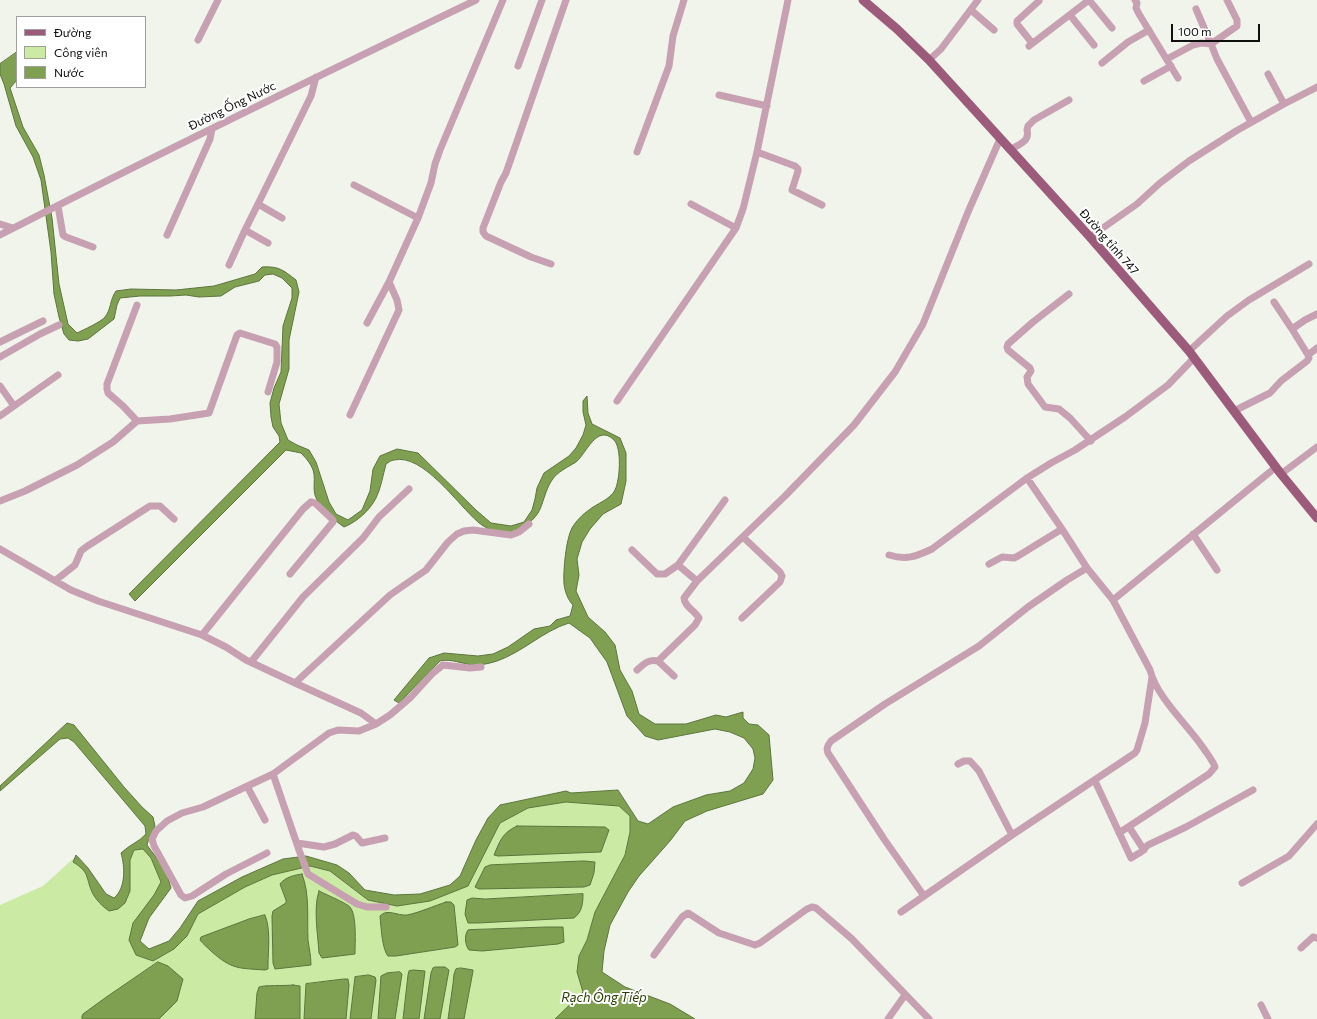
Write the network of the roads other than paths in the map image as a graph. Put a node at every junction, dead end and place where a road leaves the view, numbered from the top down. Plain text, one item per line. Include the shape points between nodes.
1 (218, 0) edge
2 (476, 0) edge
3 (503, 0) edge
4 (542, 0) edge
5 (566, 0) edge
6 (684, 0) edge
7 (788, 0) edge
8 (978, 0) edge
9 (1089, 0) edge
10 (1135, 0) edge
11 (1227, 0) edge
12 (866, 1) edge
13 (1039, 1) edge
14 (1196, 9) dead end
15 (971, 10) junction
16 (1070, 15) junction
17 (1112, 28) dead end
18 (994, 30) dead end
19 (1149, 30) junction
20 (198, 40) dead end
21 (1211, 44) junction
22 (1094, 45) dead end
23 (1167, 59) junction
24 (929, 60) junction
25 (1102, 63) dead end
26 (518, 66) dead end
27 (1171, 66) junction
28 (1268, 74) dead end
29 (316, 77) junction
30 (1178, 78) dead end
31 (1144, 81) dead end
32 (1317, 87) edge
33 (720, 95) dead end
34 (1069, 100) dead end
35 (1284, 104) junction
36 (767, 106) junction
37 (1251, 122) junction
38 (212, 129) junction
39 (1000, 139) junction
40 (1010, 150) junction
41 (637, 152) dead end
42 (757, 152) junction
43 (354, 185) dead end
44 (258, 204) junction
45 (691, 204) dead end
46 (822, 204) dead end
47 (54, 208) junction
48 (282, 218) dead end
49 (418, 218) junction
50 (0, 224) edge
51 (13, 228) junction
52 (736, 228) junction
53 (245, 230) junction
54 (0, 235) edge
55 (167, 235) dead end
56 (1090, 237) junction
57 (268, 243) dead end
58 (93, 247) dead end
59 (551, 264) dead end
60 (1309, 264) dead end
61 (229, 265) dead end
62 (389, 282) junction
63 (1069, 294) dead end
64 (1274, 302) dead end
65 (137, 305) dead end
66 (1317, 314) edge
67 (43, 321) dead end
68 (367, 323) dead end
69 (59, 325) dead end
70 (1292, 329) junction
71 (0, 342) edge
72 (1317, 348) edge
73 (1191, 355) junction
74 (1308, 355) junction
75 (0, 357) edge
76 (58, 375) dead end
77 (0, 386) edge
78 (268, 392) dead end
79 (617, 401) dead end
80 (14, 406) junction
81 (1234, 411) junction
82 (350, 415) dead end
83 (0, 416) edge
84 (137, 421) junction
85 (1091, 441) junction
86 (1317, 447) edge
87 (1278, 470) junction
88 (1027, 478) junction
89 (409, 489) dead end
90 (725, 500) dead end
91 (0, 501) edge
92 (1317, 518) edge
93 (174, 519) dead end
94 (529, 524) dead end
95 (1062, 529) junction
96 (1193, 534) junction
97 (743, 537) junction
98 (0, 549) edge
99 (632, 550) dead end
100 (889, 555) dead end
101 (989, 564) dead end
102 (678, 565) junction
103 (1087, 568) junction
104 (1217, 570) dead end
105 (290, 574) dead end
106 (56, 580) junction
107 (697, 581) junction
108 (1113, 600) junction
109 (742, 618) dead end
110 (202, 635) junction
111 (658, 661) junction
112 (251, 662) junction
113 (481, 667) dead end
114 (637, 670) dead end
115 (674, 676) dead end
116 (1152, 678) junction
117 (295, 683) junction
118 (376, 724) junction
119 (958, 764) dead end
120 (273, 774) junction
121 (1095, 781) junction
122 (248, 786) junction
123 (1253, 790) dead end
124 (265, 820) dead end
125 (1317, 824) edge
126 (1129, 827) junction
127 (1012, 834) junction
128 (1119, 834) junction
129 (386, 838) dead end
130 (298, 846) junction
131 (1142, 851) junction
132 (267, 853) dead end
133 (1242, 883) dead end
134 (924, 896) junction
135 (386, 907) dead end
136 (901, 912) dead end
137 (1317, 938) edge
138 (1301, 948) dead end
139 (654, 955) dead end
140 (905, 995) junction
141 (1261, 1005) dead end
142 (888, 1019) edge
143 (930, 1019) edge
144 (1268, 1019) edge

1 - 20 street
2 - 29 street, Đường Ống Nước
3 - 49 street via 440,150
4 - 26 street
5 - 59 street via 483,232 486,236
6 - 41 street via 673,36 669,66
7 - 36 street
8 - 15 street
9 - 16 street
9 - 17 street
10 - 19 street via 1136,8
11 - 21 street via 1237,20 1237,26
12 - 24 main road, Đường tỉnh 747
13 - 16 street via 1017,21 1030,45
14 - 21 street
15 - 18 street
15 - 24 street via 941,49
16 - 22 street
19 - 23 street
19 - 25 street via 1128,42
21 - 23 street via 1194,45
21 - 37 street
23 - 27 street
24 - 39 main road, Đường tỉnh 747
27 - 30 street
27 - 31 street
28 - 35 street
29 - 38 street, Đường Ống Nước
29 - 44 street via 311,96
32 - 35 street
33 - 36 street
34 - 40 street via 1030,123 1026,130 1026,140
35 - 37 street
36 - 42 street
37 - 56 street via 1189,161 1137,204
38 - 47 street, Đường Ống Nước
38 - 55 street via 210,139
39 - 40 main road, Đường tỉnh 747
39 - 97 street via 923,324 895,372 854,425
40 - 56 main road, Đường tỉnh 747
42 - 46 street via 798,168 792,190
42 - 52 street
43 - 49 street
44 - 48 street
44 - 53 street
45 - 52 street
47 - 51 street, Đường Ống Nước
47 - 58 street via 63,235
49 - 62 street
50 - 51 street
51 - 54 street, Đường Ống Nước
52 - 79 street
53 - 57 street
53 - 61 street
56 - 73 main road, Đường tỉnh 747
60 - 73 street via 1227,316
62 - 68 street
62 - 82 street via 399,310
63 - 85 street via 1033,322 1007,347 1030,368 1028,384 1045,407 1059,409
64 - 70 street
65 - 84 street via 107,389 108,393
66 - 70 street
67 - 71 street
69 - 75 street
70 - 74 street
72 - 74 street
73 - 81 main road, Đường tỉnh 747
73 - 85 street via 1168,385
74 - 81 street via 1307,361 1270,393
76 - 80 street
77 - 80 street
78 - 84 street via 277,362 277,347 275,344 240,333 237,335 209,413
80 - 83 street
81 - 87 main road, Đường tỉnh 747
84 - 91 street via 114,442 77,465
85 - 88 street
86 - 87 street
87 - 92 main road, Đường tỉnh 747
87 - 96 street
88 - 95 street
88 - 100 street via 932,550 907,558
89 - 112 street via 303,597
90 - 102 street
93 - 106 street via 160,506 150,506 86,547 81,551 75,565
94 - 117 street via 511,535 473,530 457,534 426,570 390,595
95 - 101 street via 1014,558 1002,557
95 - 103 street
96 - 104 street
96 - 108 street
97 - 107 street
97 - 109 street via 782,576 780,582
98 - 106 street
99 - 102 street via 657,574 665,574
102 - 107 street
103 - 108 street
103 - 134 street via 1028,607 979,646 841,733 828,746 828,753
105 - 110 street via 333,522 315,503 311,502 303,509
106 - 110 street via 71,590 98,601
107 - 111 street via 684,601 698,615 698,621
108 - 116 street
110 - 112 street
111 - 114 street via 646,662
111 - 115 street
112 - 117 street
113 - 118 street via 444,665 411,697
116 - 121 street via 1145,723 1137,750
116 - 126 street via 1167,702 1193,733 1215,768
117 - 118 street via 361,712
118 - 120 street via 359,731 338,730 329,733
119 - 127 street via 970,761 979,771
120 - 122 street
120 - 130 street
121 - 127 street
121 - 128 street
122 - 124 street
122 - 132 street via 172,818 156,831 152,839 181,895 186,898
123 - 131 street via 1148,845
125 - 133 street via 1289,856
126 - 128 street
126 - 131 street
127 - 134 street
128 - 131 street via 1130,858
129 - 130 street via 362,843 353,835 324,847
130 - 135 street via 308,874 315,879 357,904
134 - 136 street
137 - 138 street via 1313,937
139 - 140 street via 682,917 688,913 719,933 755,945 812,907 852,939
140 - 142 street
140 - 143 street
141 - 144 street

